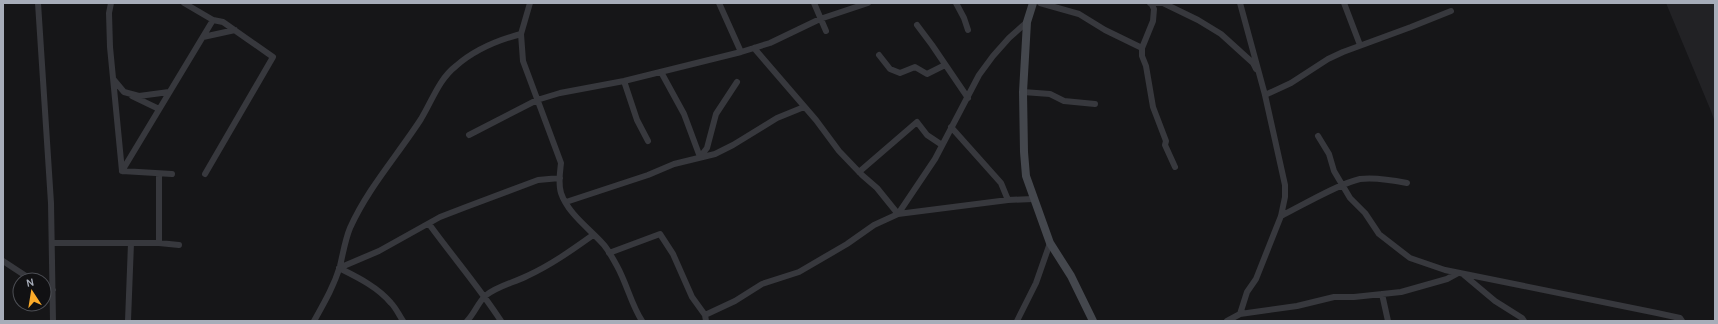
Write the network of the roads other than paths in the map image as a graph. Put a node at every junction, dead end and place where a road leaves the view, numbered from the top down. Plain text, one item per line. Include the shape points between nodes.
1 (38, 3) edge
2 (111, 3) edge
3 (184, 3) edge
4 (530, 3) edge
5 (719, 3) edge
6 (814, 3) edge
7 (868, 3) edge
8 (956, 3) edge
9 (1033, 3) edge
10 (1040, 3) edge
11 (1150, 3) edge
12 (1240, 3) edge
13 (1344, 3) edge
14 (1450, 11) dead end
15 (820, 19) junction
16 (213, 20) junction
17 (1027, 22) junction
18 (917, 25) dead end
19 (235, 30) junction
20 (968, 30) dead end
21 (826, 31) dead end
22 (521, 34) junction
23 (203, 37) junction
24 (1360, 45) junction
25 (754, 48) junction
26 (1142, 48) junction
27 (742, 52) junction
28 (879, 55) dead end
29 (944, 64) junction
30 (660, 72) junction
31 (1260, 78) junction
32 (114, 80) junction
33 (624, 81) junction
34 (737, 82) dead end
35 (124, 92) junction
36 (169, 92) junction
37 (1023, 92) junction
38 (1265, 95) junction
39 (968, 98) junction
40 (537, 100) junction
41 (1096, 104) dead end
42 (804, 107) junction
43 (158, 109) junction
44 (952, 127) junction
45 (469, 135) dead end
46 (1318, 136) dead end
47 (648, 141) dead end
48 (942, 145) junction
49 (700, 157) junction
50 (1175, 167) dead end
51 (122, 171) junction
52 (859, 172) junction
53 (159, 174) junction
54 (172, 174) dead end
55 (205, 174) dead end
56 (560, 178) junction
57 (1407, 183) dead end
58 (1342, 186) junction
59 (1008, 200) junction
60 (1033, 200) junction
61 (566, 202) junction
62 (898, 214) junction
63 (1281, 216) junction
64 (429, 224) junction
65 (593, 235) junction
66 (52, 243) junction
67 (131, 243) junction
68 (159, 243) junction
69 (1050, 243) junction
70 (179, 245) dead end
71 (609, 253) junction
72 (3, 261) edge
73 (339, 268) junction
74 (20, 272) edge
75 (1460, 273) junction
76 (53, 290) joint
77 (1382, 294) junction
78 (485, 297) junction
79 (1240, 314) junction
80 (705, 318) edge
81 (53, 321) edge
82 (128, 321) edge
83 (314, 321) edge
84 (403, 321) edge
85 (467, 321) edge
86 (501, 321) edge
87 (642, 321) edge
88 (1017, 321) edge
89 (1093, 321) edge
90 (1227, 321) edge
91 (1388, 321) edge
92 (1524, 321) edge
93 (1682, 321) edge

1 - 66 street
2 - 32 street via 110,40
3 - 16 street
4 - 22 street
5 - 27 street
6 - 15 street
7 - 15 street
8 - 20 street
9 - 17 main road
10 - 26 street via 1079,14
11 - 26 street via 1154,9 1153,21
11 - 31 street via 1163,3 1221,34 1253,64
12 - 31 street
13 - 24 street
14 - 24 street
15 - 21 street
15 - 25 street
16 - 19 street via 223,22
16 - 23 street
17 - 37 main road
17 - 39 street via 993,56 979,75
18 - 29 street
19 - 23 street
19 - 55 street via 273,57
22 - 40 street via 523,61
22 - 73 street via 482,49 456,66 443,80 422,118 359,208 349,230
23 - 36 street
24 - 38 street via 1328,59 1291,83
25 - 27 street
25 - 42 street
26 - 50 street via 1152,107
27 - 30 street
28 - 29 street via 890,69 900,73 915,66 927,74
29 - 39 street
30 - 33 street
30 - 49 street via 684,114
31 - 38 street
32 - 35 street
32 - 51 street
33 - 40 street
33 - 47 street via 637,120
34 - 49 street via 716,114 707,148
35 - 36 street via 139,96
35 - 43 street
36 - 43 street
37 - 41 street via 1050,94 1064,101
37 - 60 main road via 1026,176
38 - 63 street via 1285,185
39 - 44 street
40 - 45 street
40 - 56 street via 561,163
42 - 49 street via 777,118 715,154
42 - 52 street via 838,151
43 - 51 street
44 - 48 street
44 - 59 street via 1001,183
46 - 58 street via 1329,154
48 - 52 street via 927,135 917,122
48 - 62 street
49 - 61 street
51 - 53 street
52 - 62 street via 877,188
53 - 54 street
53 - 68 street
56 - 61 street via 561,193
56 - 64 street via 538,180 466,206
57 - 58 street via 1360,180
58 - 63 street
58 - 75 street via 1365,212 1378,234 1397,249 1410,258 1430,266
59 - 60 street
59 - 62 street
60 - 69 main road
61 - 65 street
62 - 80 street via 874,225 799,272 762,284
63 - 79 street via 1256,279 1247,292
64 - 73 street
64 - 78 street
65 - 71 street
65 - 78 street via 554,262 497,288
66 - 67 street
66 - 76 street
67 - 68 street
67 - 82 street
68 - 70 street
69 - 88 street via 1036,283
69 - 89 main road via 1071,276
71 - 80 street via 660,234 673,254 692,297
71 - 87 street
72 - 74 street
73 - 83 street via 328,298
73 - 84 street via 383,294
75 - 77 street via 1400,292
75 - 92 street
75 - 93 street via 1657,313 1680,318
76 - 81 street
77 - 79 street via 1334,297 1297,306
77 - 91 street
78 - 85 street
78 - 86 street
79 - 90 street

